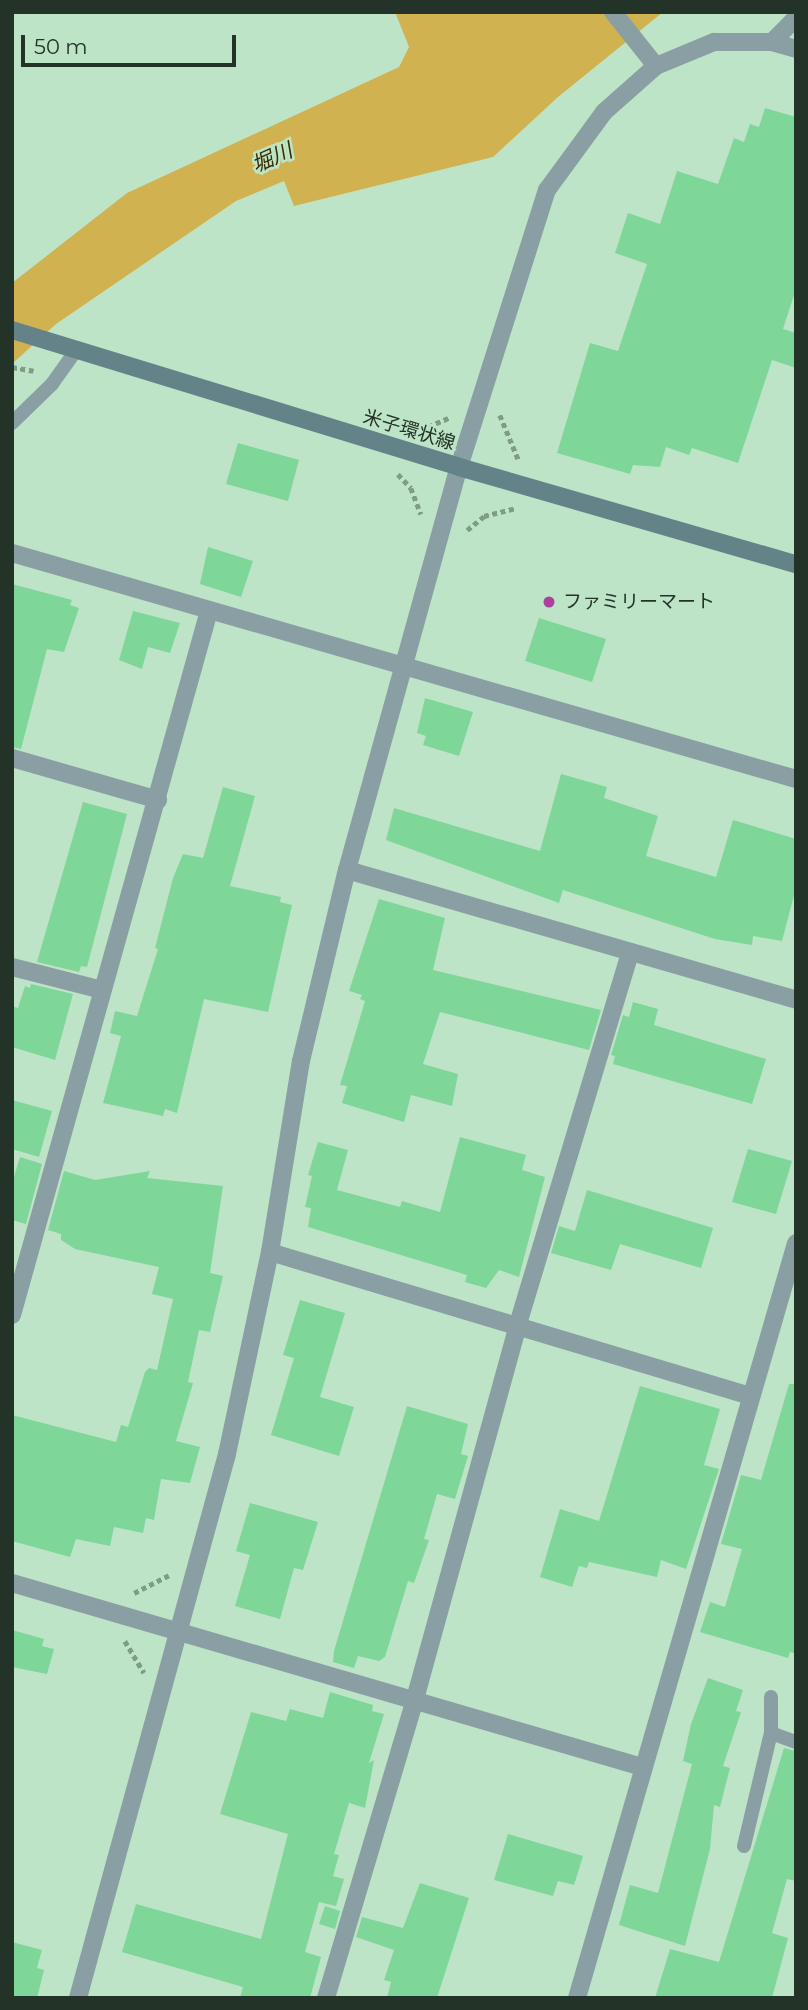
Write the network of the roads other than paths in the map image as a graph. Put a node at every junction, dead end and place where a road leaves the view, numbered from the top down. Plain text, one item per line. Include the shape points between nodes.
1 (613, 12) edge
2 (796, 18) edge
3 (772, 41) junction
4 (796, 49) edge
5 (656, 66) junction
6 (12, 330) edge
7 (77, 349) junction
8 (12, 424) edge
9 (459, 467) junction
10 (12, 553) edge
11 (796, 564) edge
12 (209, 611) junction
13 (404, 665) junction
14 (12, 758) edge
15 (796, 779) edge
16 (158, 800) junction
17 (346, 870) junction
18 (630, 951) junction
19 (12, 967) edge
20 (102, 990) junction
21 (796, 1000) edge
22 (796, 1242) edge
23 (270, 1252) junction
24 (12, 1315) edge
25 (518, 1324) junction
26 (750, 1396) junction
27 (12, 1583) edge
28 (177, 1633) junction
29 (771, 1697) dead end
30 (415, 1699) junction
31 (771, 1733) junction
32 (796, 1742) edge
33 (642, 1767) junction
34 (744, 1846) dead end
35 (78, 1998) edge
36 (326, 1998) edge
37 (577, 1998) edge

1 - 5 street
2 - 3 street
3 - 4 street
3 - 5 street via 714,42
5 - 9 street via 604,112 547,190
6 - 7 main road, 米子環状線
7 - 8 lane via 62,372
7 - 9 main road, 米子環状線
9 - 11 main road, 米子環状線
9 - 13 street
10 - 12 street
12 - 13 street
12 - 16 street
13 - 15 street
13 - 17 street
14 - 16 street
16 - 20 street
17 - 18 street
17 - 23 street via 301,1061
18 - 21 street
18 - 25 street
19 - 20 street
20 - 24 street
22 - 26 street
23 - 25 street
23 - 28 street via 227,1454
25 - 26 street
25 - 30 street
26 - 33 street
27 - 28 street
28 - 30 street
28 - 35 street
29 - 31 lane
30 - 33 street
30 - 36 street
31 - 32 lane
31 - 34 lane
33 - 37 street

